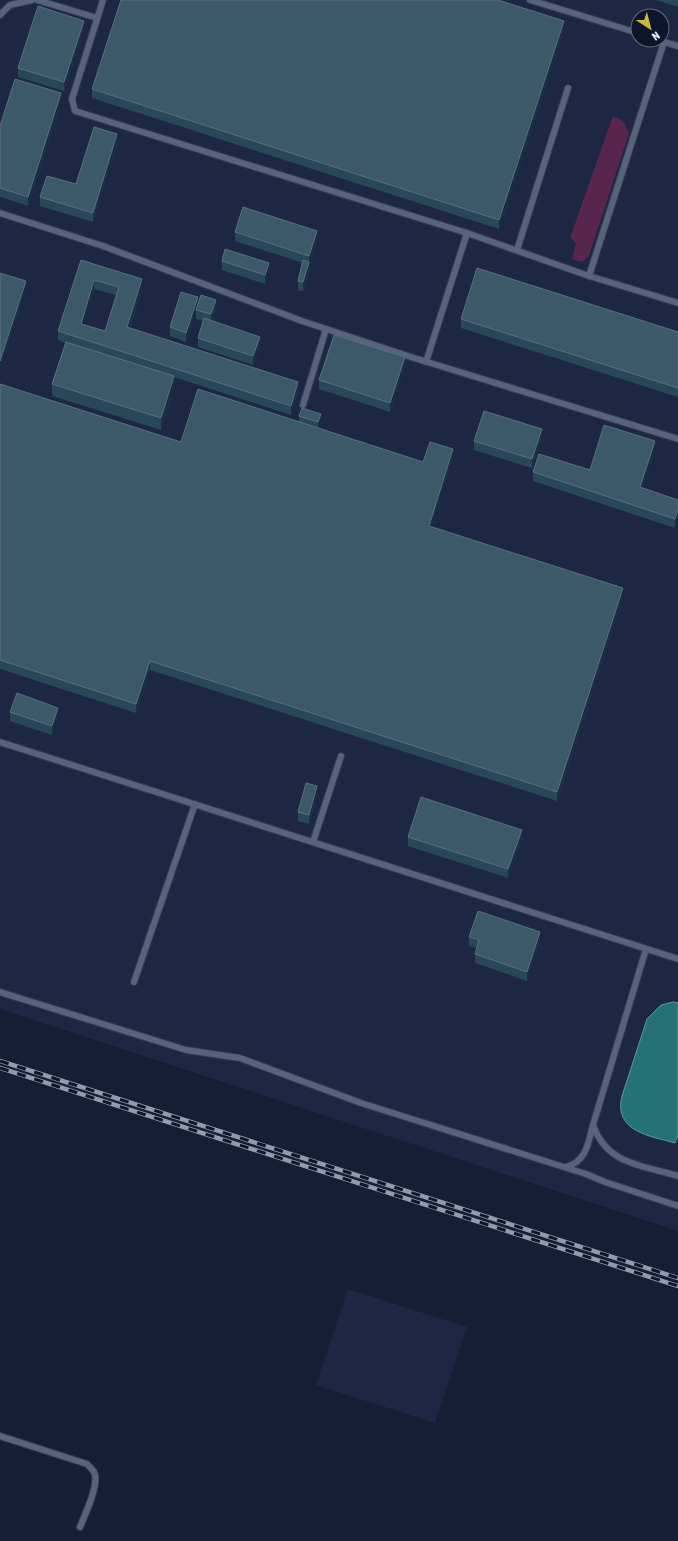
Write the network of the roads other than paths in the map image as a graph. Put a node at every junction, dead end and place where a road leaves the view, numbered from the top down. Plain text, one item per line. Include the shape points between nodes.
1 (32, 0) edge
2 (37, 0) edge
3 (103, 0) edge
4 (530, 0) edge
5 (0, 15) edge
6 (97, 18) junction
7 (630, 31) edge
8 (660, 48) edge
9 (568, 88) dead end
10 (0, 213) edge
11 (467, 233) junction
12 (517, 250) junction
13 (589, 276) junction
14 (678, 303) edge
15 (326, 329) junction
16 (426, 362) junction
17 (303, 405) dead end
18 (678, 439) edge
19 (0, 742) edge
20 (341, 756) dead end
21 (195, 804) junction
22 (313, 842) junction
23 (646, 949) junction
24 (678, 959) edge
25 (134, 982) dead end
26 (0, 992) edge
27 (593, 1124) junction
28 (565, 1167) junction
29 (678, 1176) edge
30 (678, 1206) edge
31 (0, 1436) edge
32 (80, 1527) dead end

1 - 5 lane via 10,5
2 - 6 lane
3 - 6 lane
4 - 7 lane
6 - 11 lane via 72,99 75,111
8 - 13 lane
9 - 12 lane
10 - 15 lane via 102,246
11 - 12 lane
11 - 16 lane
12 - 13 lane
13 - 14 lane
15 - 16 lane
15 - 17 lane
16 - 18 lane
19 - 21 lane
20 - 22 lane
21 - 22 lane
21 - 25 lane
22 - 23 lane
23 - 24 lane
23 - 27 lane
26 - 28 lane via 186,1050 240,1058 361,1103
27 - 28 lane via 582,1160
27 - 29 lane via 605,1148 617,1158
28 - 30 lane
31 - 32 lane via 88,1464 94,1472 95,1482

